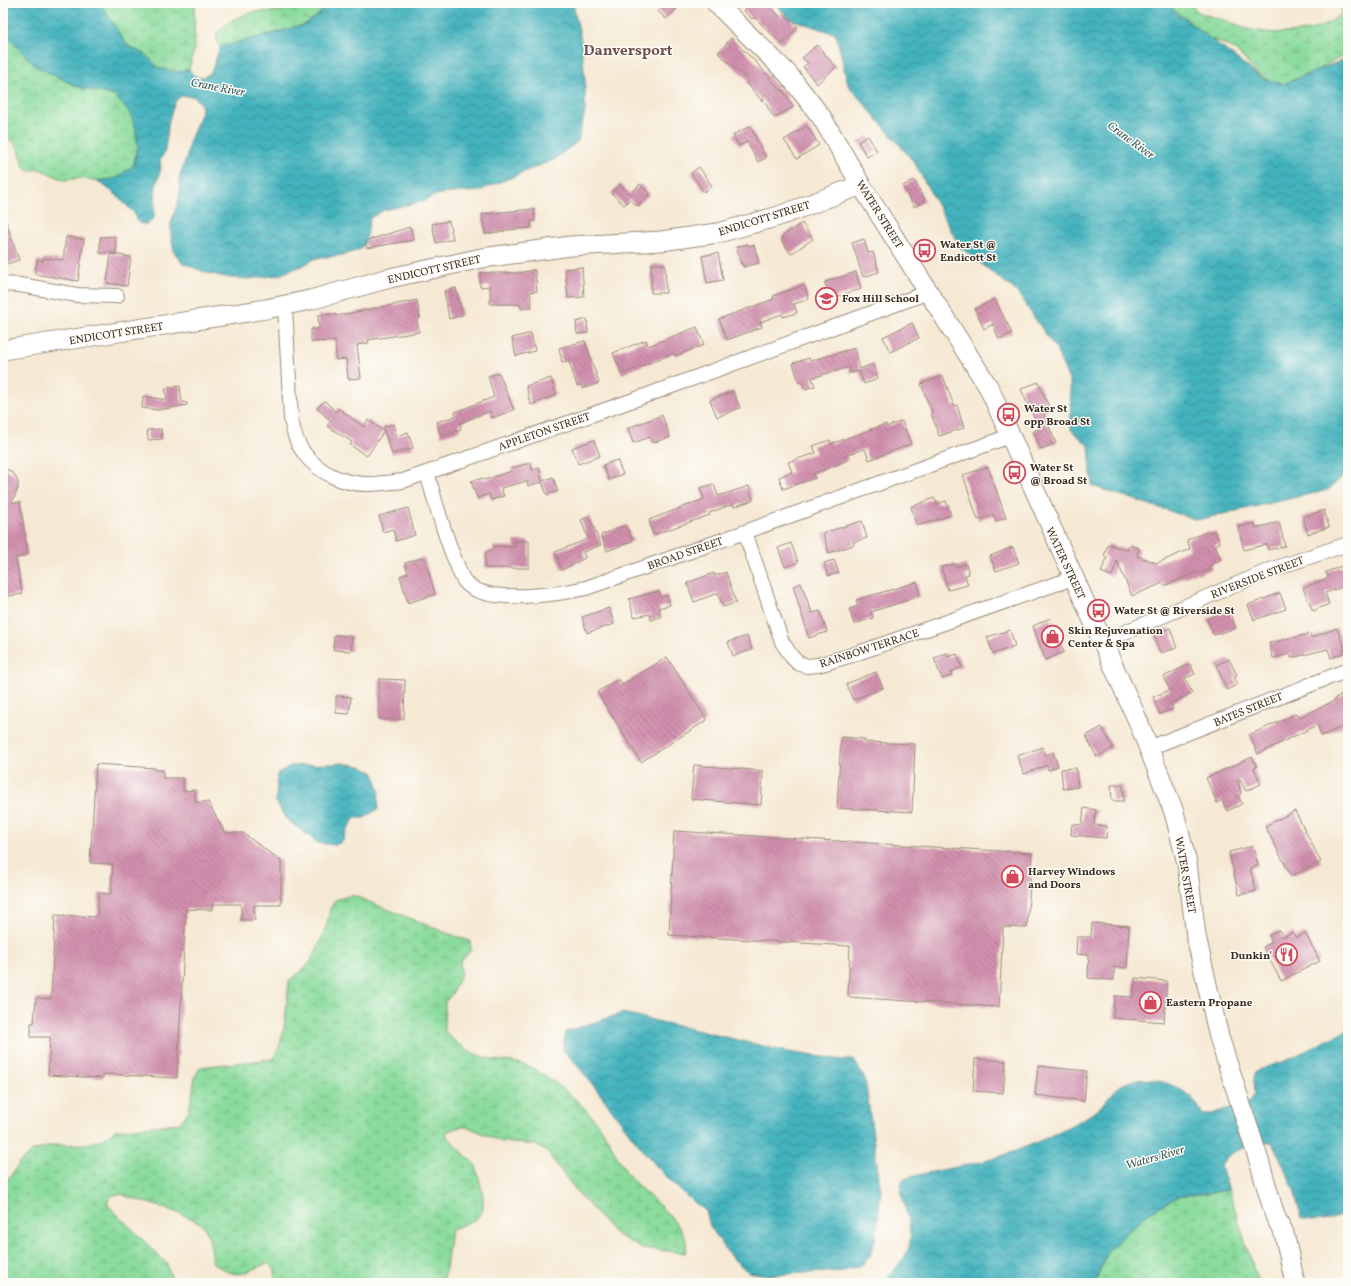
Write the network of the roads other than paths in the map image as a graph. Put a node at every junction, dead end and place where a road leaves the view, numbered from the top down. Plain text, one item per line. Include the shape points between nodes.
1 (716, 3) edge
2 (862, 185) junction
3 (3, 284) edge
4 (929, 292) junction
5 (117, 296) dead end
6 (285, 306) junction
7 (3, 350) edge
8 (1010, 436) junction
9 (427, 472) junction
10 (744, 532) junction
11 (1348, 544) edge
12 (1073, 578) junction
13 (1102, 642) junction
14 (1348, 670) edge
15 (1149, 748) junction
16 (1275, 1216) junction
17 (1283, 1283) edge
18 (1295, 1283) edge

1 - 2 main road, WATER STREET via 788,74 807,97 829,128
2 - 4 main road, WATER STREET
2 - 6 main road, ENDICOTT STREET via 779,216 718,233 661,241 572,246 482,258 390,278
3 - 5 street via 77,295
4 - 8 main road, WATER STREET via 989,388
4 - 9 street, APPLETON STREET
6 - 7 main road, ENDICOTT STREET
6 - 9 street, APPLETON STREET via 291,419 294,436 304,454 330,475 346,481 368,484 404,481
8 - 10 street, BROAD STREET
8 - 12 main road, WATER STREET
9 - 10 street, BROAD STREET via 447,544 460,572 467,584 483,592 530,596 586,588
10 - 12 street, RAINBOW TERRACE via 782,642 798,663 808,666 818,666 852,655
11 - 13 street, RIVERSIDE STREET via 1270,570
12 - 13 main road, WATER STREET
13 - 15 main road, WATER STREET
14 - 15 street, BATES STREET
15 - 16 main road, WATER STREET via 1176,820 1187,863 1196,936 1219,1037
16 - 17 main road, WATER STREET
16 - 18 main road, WATER STREET via 1284,1233

